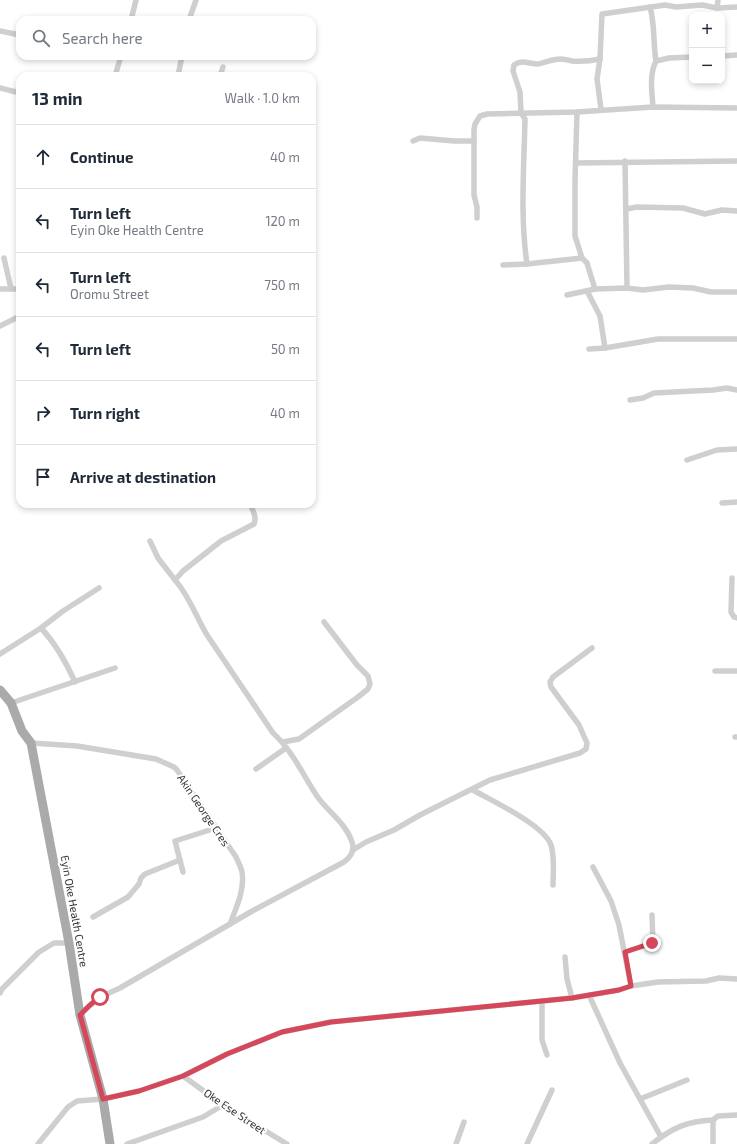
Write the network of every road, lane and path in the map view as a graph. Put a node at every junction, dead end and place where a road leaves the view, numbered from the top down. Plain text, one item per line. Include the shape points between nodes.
1 (136, 0) edge
2 (196, 0) edge
3 (674, 0) edge
4 (718, 0) edge
5 (650, 7) junction
6 (676, 7) junction
7 (737, 7) edge
8 (717, 8) junction
9 (132, 16) edge
10 (190, 16) edge
11 (0, 32) edge
12 (16, 34) edge
13 (737, 55) edge
14 (725, 56) edge
15 (689, 57) edge
16 (600, 59) junction
17 (120, 60) edge
18 (181, 60) edge
19 (656, 61) junction
20 (223, 67) dead end
21 (116, 72) edge
22 (179, 72) edge
23 (221, 72) edge
24 (0, 88) edge
25 (16, 92) edge
26 (652, 107) junction
27 (737, 108) edge
28 (601, 110) junction
29 (577, 112) junction
30 (521, 113) junction
31 (413, 140) dead end
32 (474, 141) junction
33 (737, 160) edge
34 (625, 161) junction
35 (576, 163) junction
36 (626, 209) junction
37 (737, 211) edge
38 (477, 218) dead end
39 (4, 258) dead end
40 (582, 258) junction
41 (527, 264) junction
42 (503, 265) dead end
43 (627, 288) junction
44 (0, 289) edge
45 (11, 289) junction
46 (16, 289) edge
47 (595, 289) junction
48 (588, 291) junction
49 (737, 292) edge
50 (567, 295) dead end
51 (16, 318) edge
52 (0, 326) edge
53 (737, 338) edge
54 (604, 348) junction
55 (589, 349) dead end
56 (737, 390) edge
57 (630, 400) dead end
58 (737, 449) edge
59 (687, 460) dead end
60 (737, 502) edge
61 (722, 503) dead end
62 (252, 508) edge
63 (150, 541) dead end
64 (732, 578) dead end
65 (176, 580) junction
66 (99, 588) dead end
67 (737, 618) edge
68 (324, 622) dead end
69 (41, 628) junction
70 (592, 648) dead end
71 (0, 654) edge
72 (115, 668) dead end
73 (715, 670) dead end
74 (737, 671) edge
75 (75, 682) junction
76 (0, 690) edge
77 (11, 703) junction
78 (283, 742) junction
79 (31, 743) junction
80 (286, 748) junction
81 (256, 769) dead end
82 (473, 790) junction
83 (216, 828) junction
84 (353, 850) junction
85 (180, 860) junction
86 (592, 867) dead end
87 (183, 872) dead end
88 (553, 885) dead end
89 (652, 915) dead end
90 (93, 917) dead end
91 (230, 924) junction
92 (68, 943) junction
93 (625, 952) junction
94 (565, 957) dead end
95 (737, 979) edge
96 (631, 986) junction
97 (0, 993) edge
98 (589, 995) junction
99 (572, 998) junction
100 (542, 1001) junction
101 (80, 1015) junction
102 (547, 1055) dead end
103 (183, 1076) junction
104 (687, 1080) dead end
105 (552, 1090) dead end
106 (640, 1098) junction
107 (103, 1099) junction
108 (223, 1105) junction
109 (737, 1115) edge
110 (713, 1120) junction
111 (464, 1122) dead end
112 (661, 1137) junction
113 (108, 1143) edge
114 (38, 1144) edge
115 (127, 1144) edge
116 (287, 1144) edge
117 (456, 1144) edge
118 (527, 1144) edge
119 (652, 1144) edge
120 (713, 1144) edge

1 - 9 street
2 - 10 street
3 - 6 street
4 - 8 street
5 - 6 street
5 - 16 street via 602,14
5 - 19 street
6 - 8 street via 702,5
7 - 8 street
11 - 12 street
13 - 14 street
15 - 19 street
16 - 28 street via 597,79
16 - 30 street via 586,62 560,59 540,64 518,62 514,65 513,71 520,92
17 - 21 street
18 - 22 street
19 - 26 street via 652,82
20 - 23 street
24 - 25 street
26 - 27 street
26 - 28 street
28 - 29 street
29 - 30 street
29 - 35 street
30 - 32 street via 480,116 475,124
30 - 41 street via 525,119 523,200
31 - 32 street via 420,138
32 - 38 street via 474,195
33 - 34 street
34 - 35 street
34 - 36 street
35 - 40 street via 575,236
36 - 37 street via 683,208 705,214 722,210
36 - 43 street
39 - 45 street
40 - 41 street
40 - 47 street via 587,263
41 - 42 street
43 - 47 street
43 - 49 street via 643,290 669,287
44 - 45 street
45 - 46 street
47 - 48 street
48 - 50 street
48 - 54 street via 600,316
51 - 52 street
53 - 54 street via 658,339
54 - 55 street
56 - 57 street via 727,388 654,393
58 - 59 street via 717,450
60 - 61 street
62 - 65 street via 255,515 254,524 221,541 183,571
63 - 65 street via 158,558
64 - 67 street via 730,612
65 - 78 street via 189,599 200,623 273,733
66 - 69 street via 62,611
68 - 78 street via 368,676 370,684 358,697 299,739
69 - 71 street
69 - 75 street via 61,652
70 - 82 street via 550,682 579,725 588,744 586,749 490,780
72 - 75 street
73 - 74 street
75 - 77 street
76 - 77 main road, Eyin Oke Health Centre
77 - 79 main road, Eyin Oke Health Centre via 22,731
78 - 80 street
79 - 83 street, Akin George Cres via 77,746 165,762 177,770
79 - 92 main road, Eyin Oke Health Centre
80 - 81 street
80 - 84 street via 317,796 342,824 352,842
82 - 84 street
82 - 88 street via 526,820 542,833 551,846
83 - 85 street via 175,841
83 - 91 street, Akin George Cres via 236,857 242,871 240,894
84 - 91 street via 350,858 344,862
85 - 87 street
85 - 90 street via 145,874 128,897
86 - 93 street via 611,901
89 - 93 street via 652,943
91 - 101 street via 100,997
92 - 97 street via 54,943 38,952
92 - 101 main road, Eyin Oke Health Centre
93 - 96 street
94 - 99 street
95 - 96 street via 658,982
96 - 98 street
98 - 99 street
98 - 106 street via 620,1064
99 - 100 street
100 - 102 street via 542,1040
100 - 103 street via 331,1022 282,1032
101 - 107 main road, Eyin Oke Health Centre
103 - 107 street via 139,1091
103 - 108 street, Oke Ese Street
104 - 106 street
105 - 118 street
106 - 112 street
107 - 113 main road, Eyin Oke Health Centre
107 - 114 street via 77,1101 68,1107
108 - 115 street via 203,1118
108 - 116 street, Oke Ese Street
109 - 110 street via 718,1116
110 - 112 street via 686,1124
110 - 120 street
111 - 117 street
112 - 119 street

